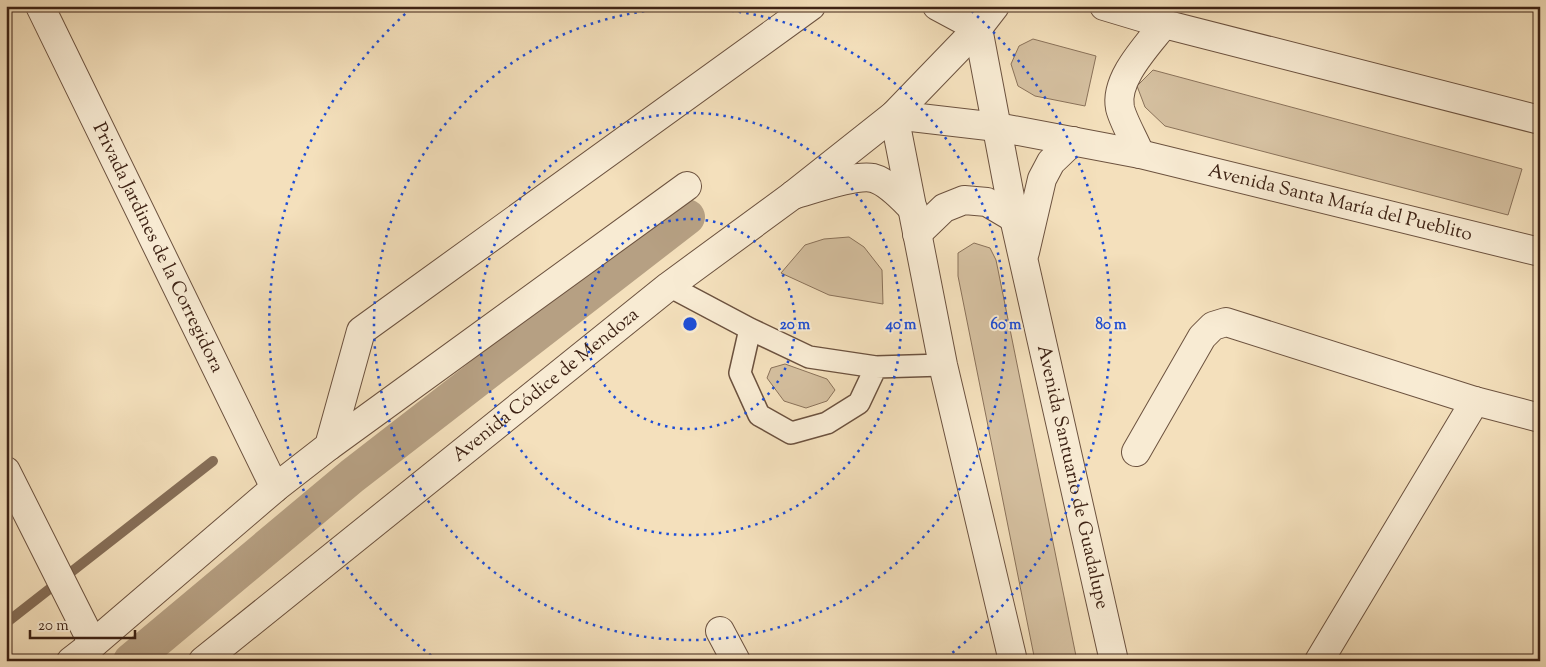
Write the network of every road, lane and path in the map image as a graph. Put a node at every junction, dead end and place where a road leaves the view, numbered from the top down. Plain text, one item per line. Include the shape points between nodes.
1 (40, 6) edge
2 (811, 6) edge
3 (937, 6) edge
4 (995, 6) edge
5 (1104, 6) edge
6 (1164, 24) junction
7 (978, 28) junction
8 (894, 115) junction
9 (1540, 120) edge
10 (997, 127) junction
11 (1073, 141) junction
12 (1140, 154) junction
13 (687, 186) dead end
14 (793, 195) junction
15 (1014, 218) junction
16 (915, 222) junction
17 (1540, 252) edge
18 (1024, 258) junction
19 (669, 286) junction
20 (750, 329) junction
21 (943, 365) junction
22 (876, 367) junction
23 (1475, 401) junction
24 (1540, 418) edge
25 (329, 446) junction
26 (1136, 452) dead end
27 (6, 471) edge
28 (275, 488) junction
29 (720, 631) dead end
30 (93, 644) junction
31 (71, 661) edge
32 (203, 661) edge
33 (736, 661) edge
34 (1013, 661) edge
35 (1114, 661) edge
36 (1319, 661) edge

1 - 28 street, Privada Jardines de la Corregidora
2 - 25 street via 361,331
3 - 7 street
4 - 7 street
5 - 6 street
6 - 9 street
6 - 12 street via 1134,63 1122,86 1120,107
7 - 8 street, Avenida Códice de Mendoza
7 - 10 street, Avenida Santuario de Guadalupe
8 - 10 street
8 - 14 street, Avenida Códice de Mendoza
8 - 16 street
10 - 11 street, Avenida Santa María del Pueblito
10 - 15 street, Avenida Santuario de Guadalupe
11 - 12 street, Avenida Santa María del Pueblito
11 - 18 street via 1051,162 1042,179
12 - 17 street, Avenida Santa María del Pueblito
13 - 25 street
14 - 16 street via 852,179 873,178 893,190
14 - 19 street, Avenida Códice de Mendoza
15 - 16 street via 987,202 964,200
15 - 18 street, Avenida Santuario de Guadalupe
16 - 21 street
18 - 35 street, Avenida Santuario de Guadalupe
19 - 20 lane
19 - 32 street, Avenida Códice de Mendoza
20 - 22 lane via 809,357
20 - 22 lane via 740,373 758,415 791,433 827,423 859,403
21 - 22 lane
21 - 34 street
23 - 24 street
23 - 26 street via 1226,322 1213,326 1202,337
23 - 36 street
25 - 28 street
27 - 30 street
28 - 30 street
29 - 33 street
30 - 31 street

